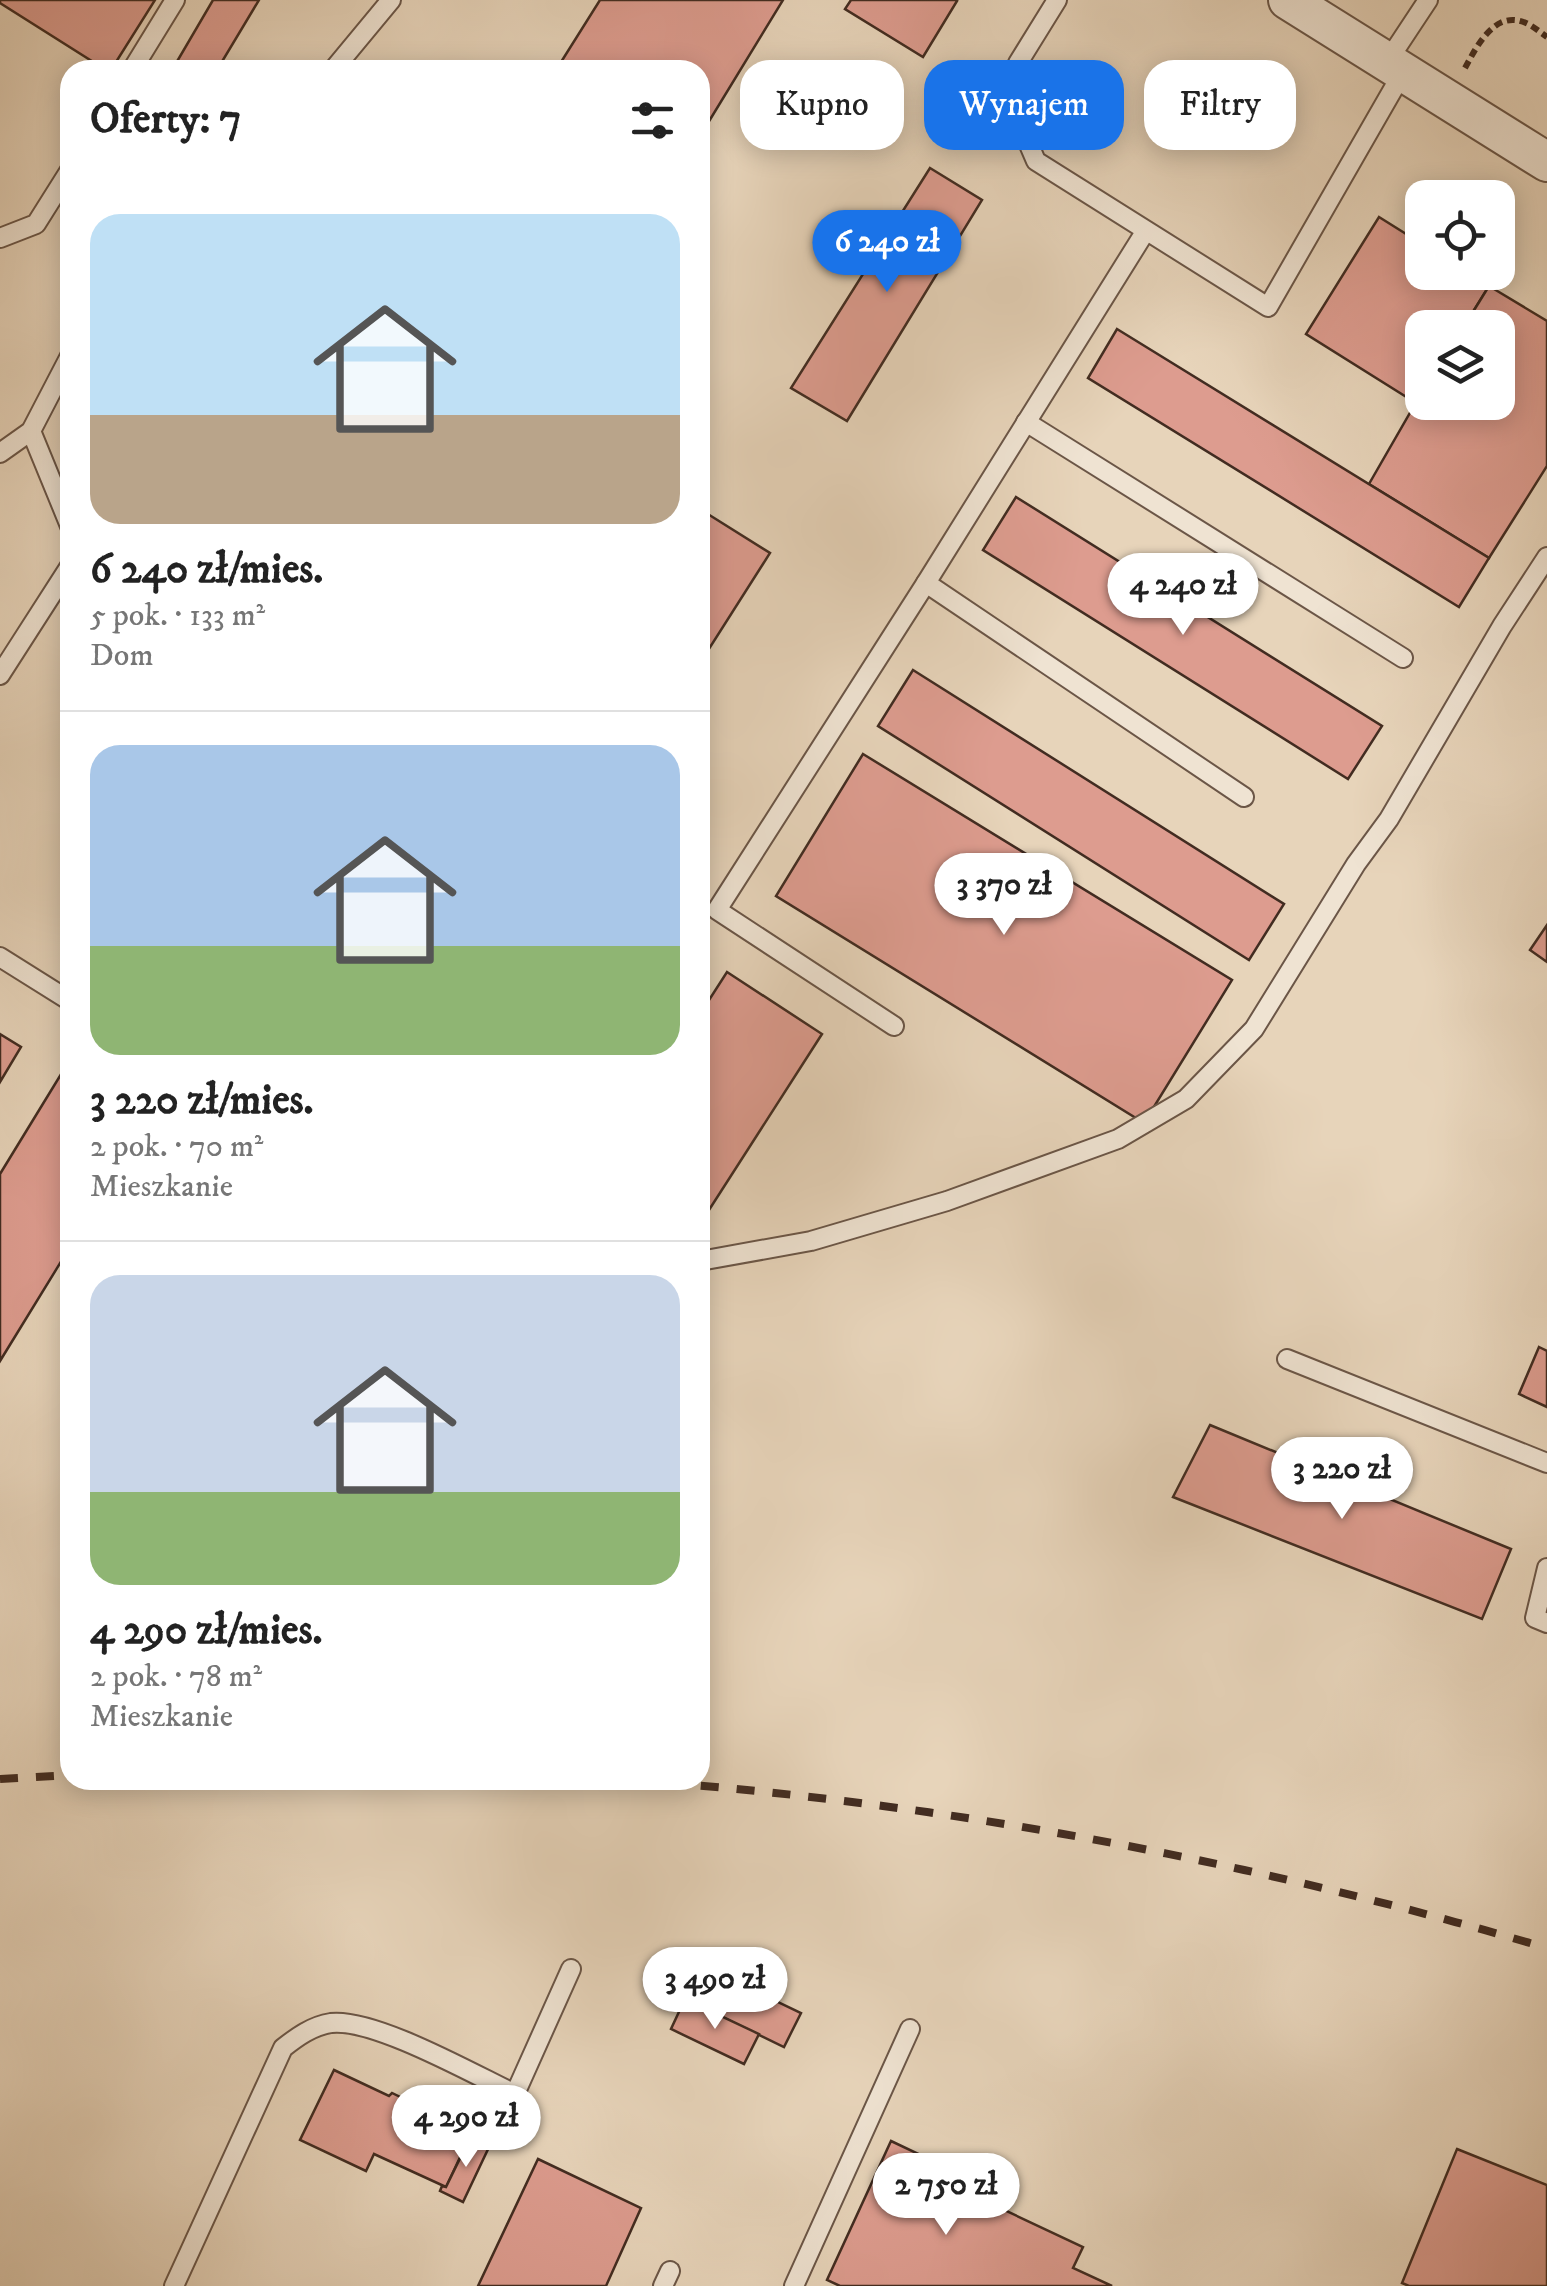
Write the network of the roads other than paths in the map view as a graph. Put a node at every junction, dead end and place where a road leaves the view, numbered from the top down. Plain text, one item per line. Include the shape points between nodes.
1 (175, 0) edge
2 (391, 0) edge
3 (1057, 0) edge
4 (1288, 0) edge
5 (1428, 0) edge
6 (138, 60) edge
7 (341, 60) edge
8 (1395, 67) junction
9 (1547, 162) edge
10 (60, 186) edge
11 (1145, 232) junction
12 (0, 238) edge
13 (60, 376) edge
14 (1026, 422) junction
15 (32, 431) junction
16 (0, 453) edge
17 (60, 501) edge
18 (1547, 557) edge
19 (60, 582) edge
20 (926, 583) junction
21 (1403, 658) dead end
22 (0, 675) edge
23 (1244, 796) dead end
24 (0, 957) edge
25 (60, 995) edge
26 (894, 1026) dead end
27 (710, 1259) edge
28 (1287, 1359) dead end
29 (1547, 1463) edge
30 (1547, 1568) edge
31 (1547, 1622) edge
32 (572, 1969) dead end
33 (910, 2029) dead end
34 (174, 2286) edge
35 (794, 2286) edge

1 - 6 lane
2 - 7 lane
3 - 11 lane via 1018,62 1014,112 1036,161
4 - 8 street
5 - 8 lane
8 - 9 street
8 - 11 lane via 1268,307
10 - 12 lane via 36,224
11 - 14 lane
13 - 15 lane
14 - 20 lane
14 - 21 lane
15 - 16 lane
15 - 17 lane
18 - 27 lane via 1254,1029 1186,1099 1118,1139 946,1200 811,1241
19 - 22 lane
20 - 23 lane
20 - 26 lane via 717,910
24 - 25 lane
28 - 29 lane
30 - 31 lane via 1535,1618
32 - 34 lane via 515,2094 359,2024 330,2023 283,2048
33 - 35 lane

